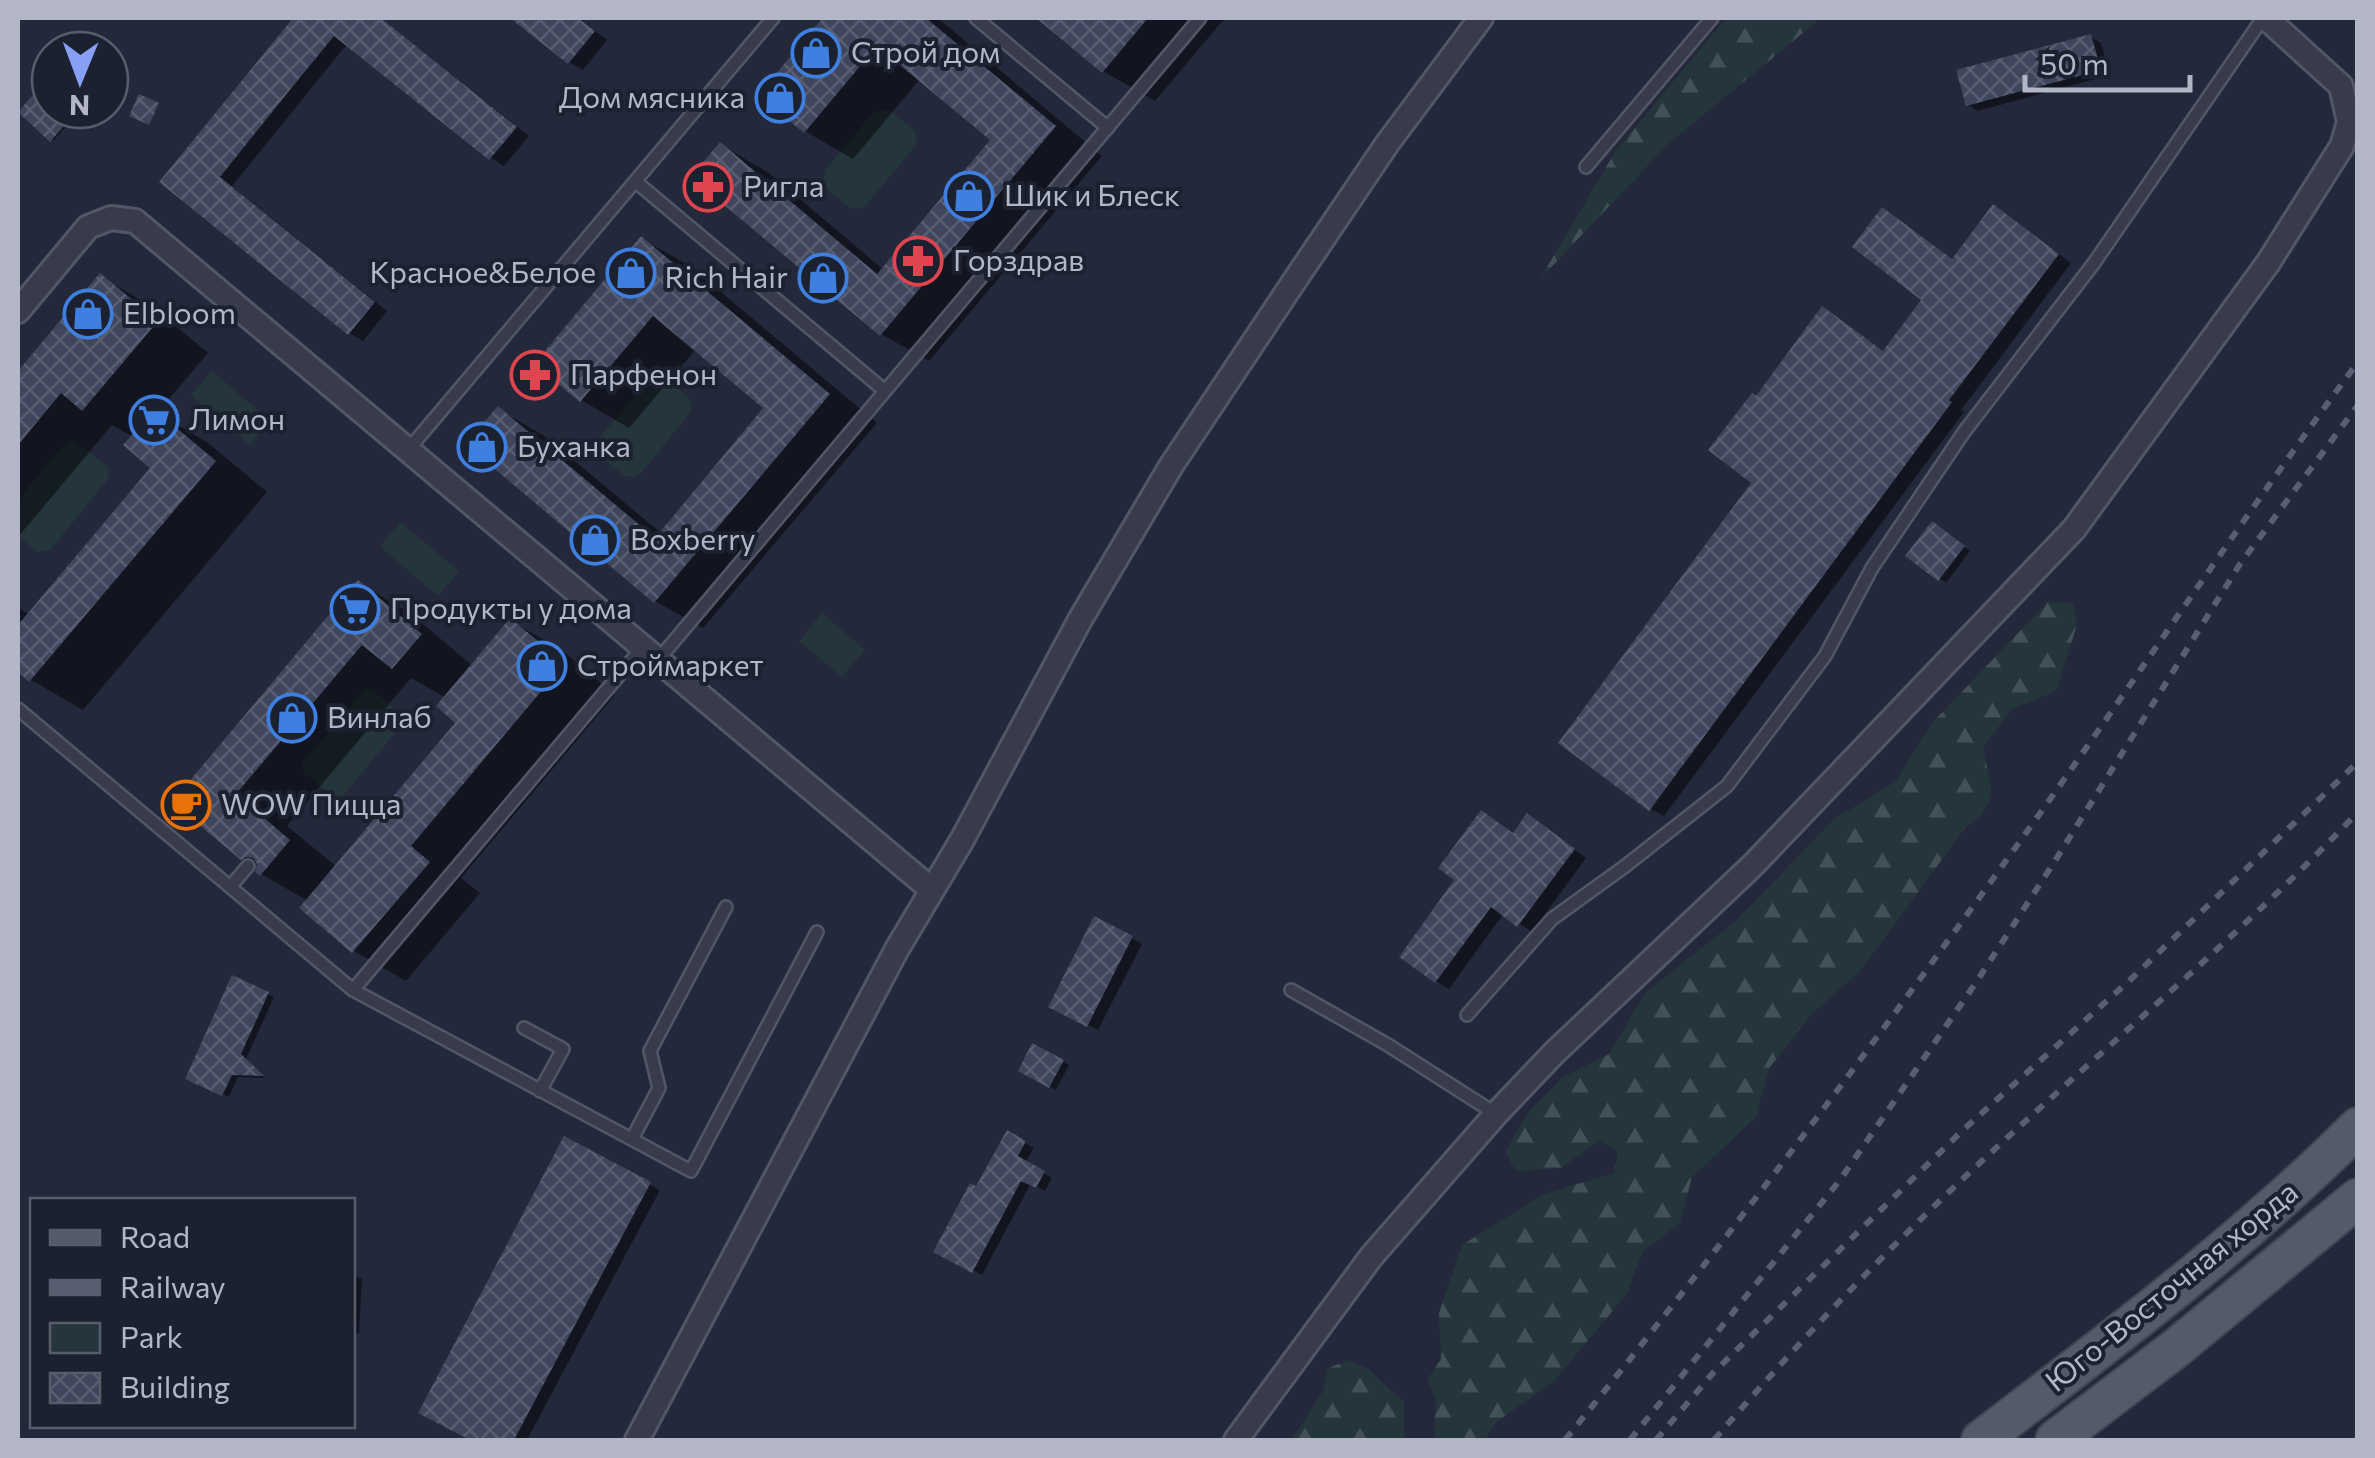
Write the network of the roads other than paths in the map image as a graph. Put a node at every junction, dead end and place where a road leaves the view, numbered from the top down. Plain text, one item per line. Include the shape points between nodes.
1 (774, 18) edge
2 (976, 18) edge
3 (1200, 18) edge
4 (1481, 18) edge
5 (1712, 18) edge
6 (2264, 18) edge
7 (2354, 119) edge
8 (1108, 128) junction
9 (1586, 167) dead end
10 (636, 181) junction
11 (18, 311) edge
12 (885, 391) junction
13 (408, 450) junction
14 (650, 653) junction
15 (18, 709) edge
16 (248, 866) dead end
17 (230, 888) junction
18 (932, 890) junction
19 (726, 907) dead end
20 (817, 932) dead end
21 (352, 990) junction
22 (1291, 990) dead end
23 (1467, 1016) dead end
24 (524, 1028) dead end
25 (540, 1091) junction
26 (1496, 1114) junction
27 (2358, 1127) edge
28 (632, 1139) junction
29 (2358, 1198) edge
30 (637, 1440) edge
31 (1236, 1440) edge
32 (1982, 1440) edge
33 (2055, 1440) edge

1 - 10 lane
2 - 8 lane
3 - 8 lane
4 - 18 street via 1387,144 1171,466
5 - 9 lane
6 - 7 street via 2341,86
6 - 23 lane via 2094,263 1964,432 1872,568 1825,656 1727,786 1552,919
7 - 26 street via 2268,263 2074,528 1752,866
8 - 12 lane
10 - 12 lane
10 - 13 lane
11 - 13 street via 88,227 111,218 136,221
12 - 14 lane
13 - 14 street
14 - 18 street
14 - 21 lane
15 - 17 lane
16 - 17 lane
17 - 21 lane
18 - 30 street
19 - 28 lane via 650,1050 659,1088
20 - 28 lane via 691,1170
21 - 25 lane
22 - 26 lane
24 - 25 lane via 563,1049
25 - 28 lane
26 - 31 street via 1371,1258
27 - 32 main road, Юго-Восточная хорда via 2163,1299
29 - 33 main road, Юго-Восточная хорда

